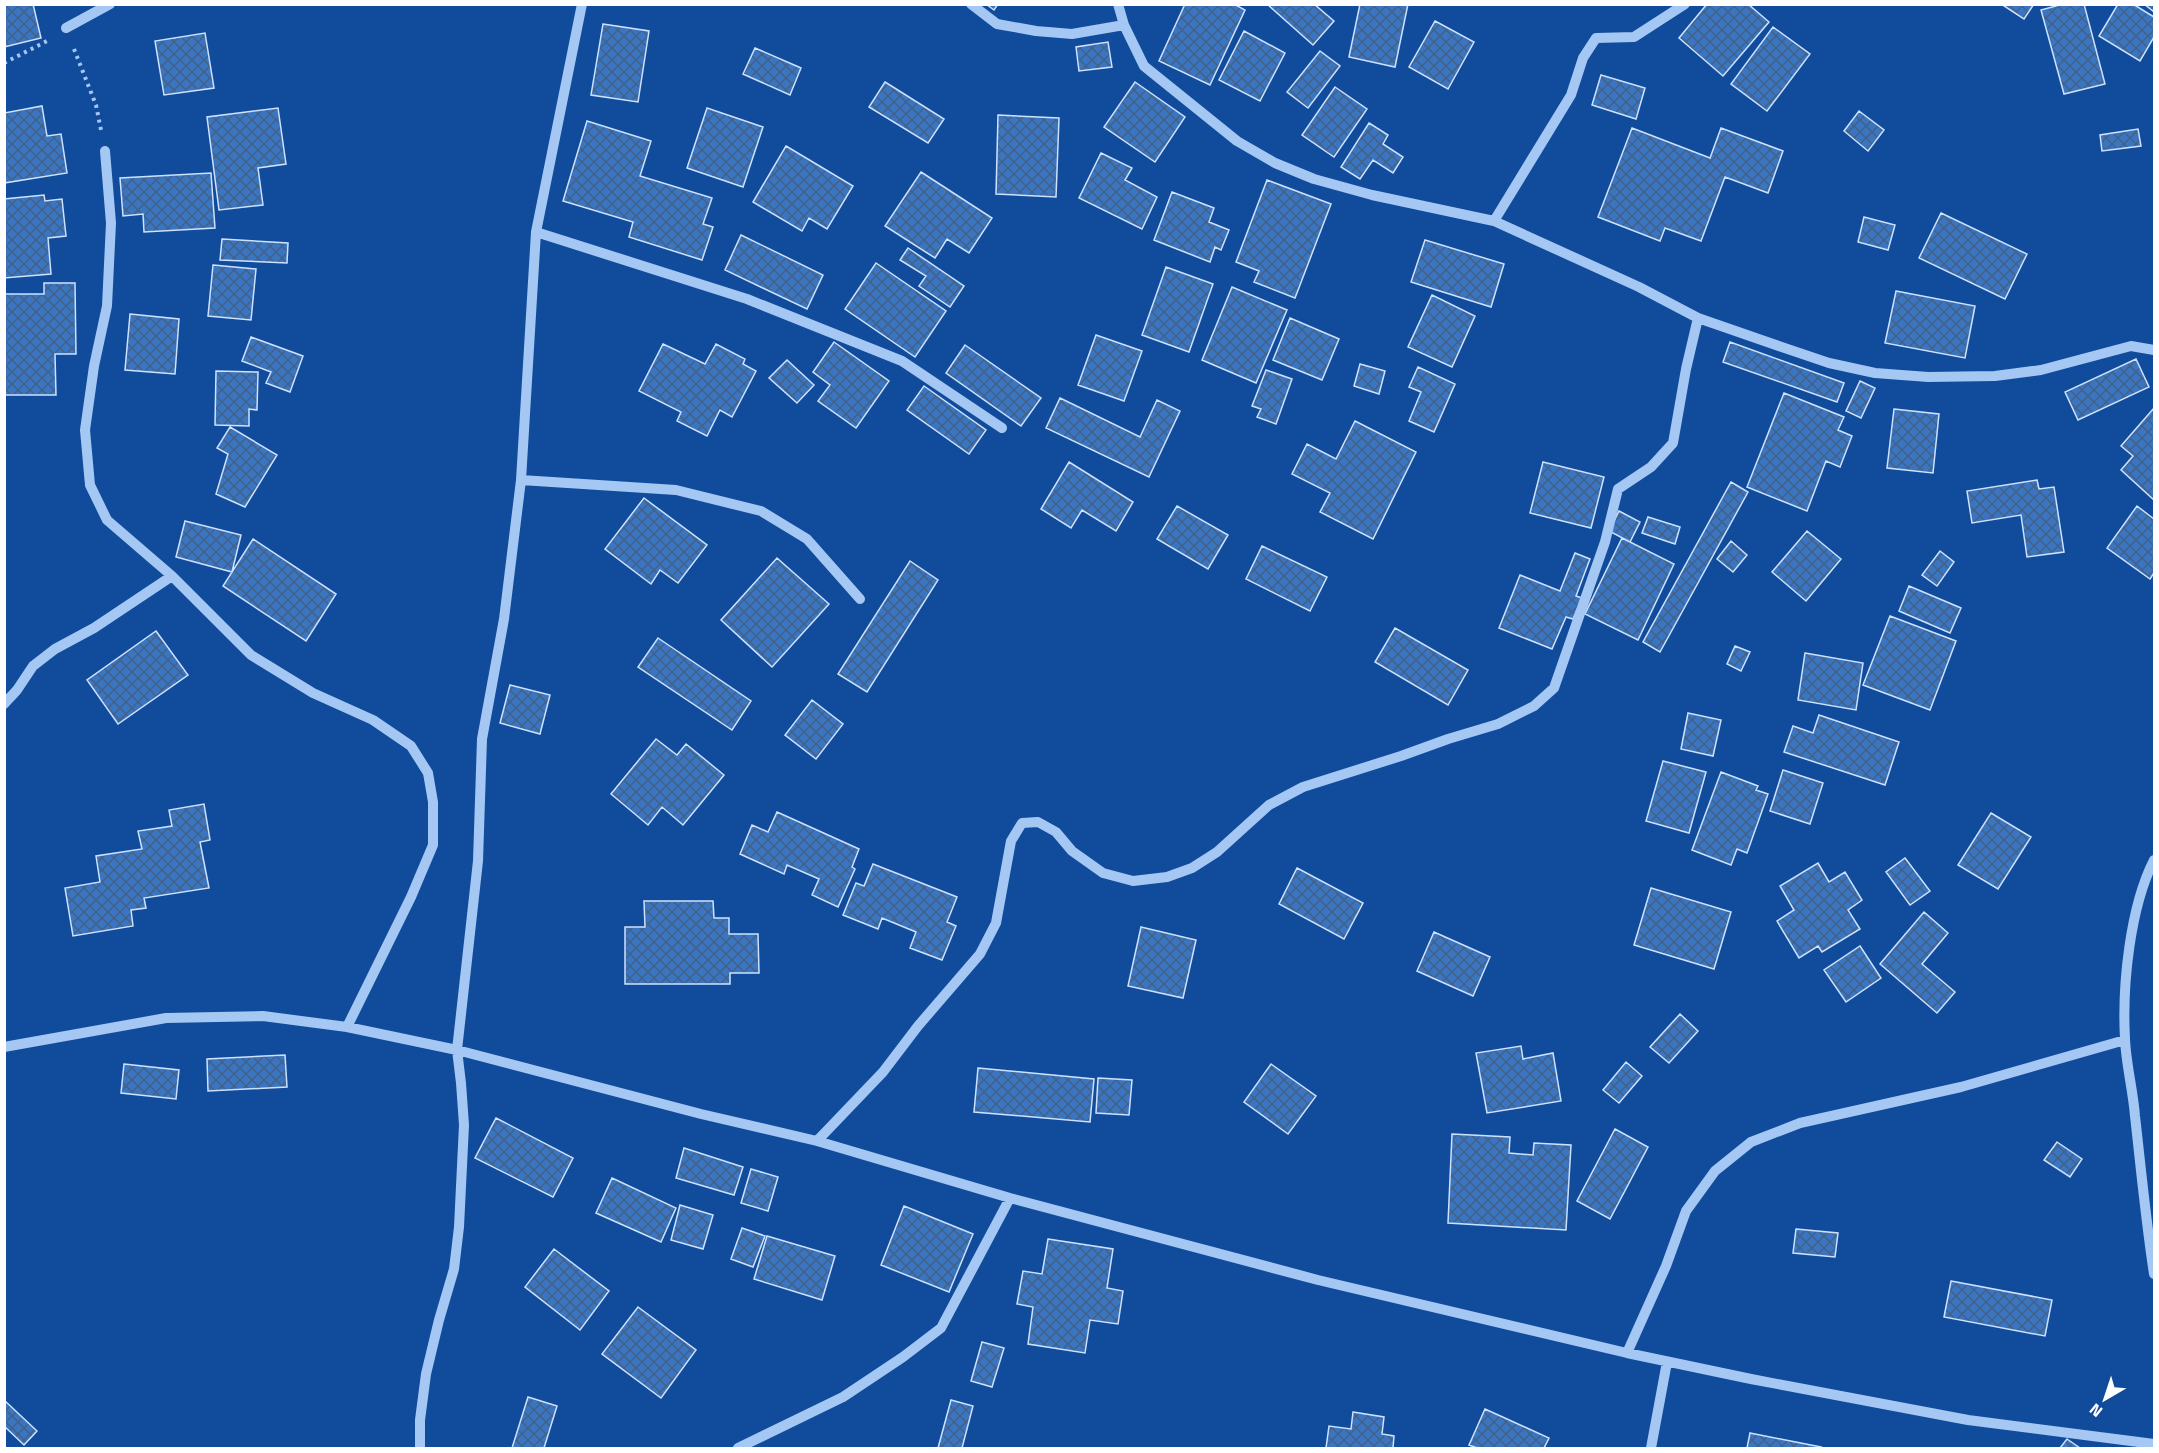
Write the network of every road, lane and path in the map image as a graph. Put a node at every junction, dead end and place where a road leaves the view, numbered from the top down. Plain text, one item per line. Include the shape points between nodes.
1 (110, 4) edge
2 (582, 4) edge
3 (970, 4) edge
4 (1118, 4) edge
5 (1686, 4) edge
6 (1124, 25) junction
7 (66, 28) junction
8 (4, 63) edge
9 (105, 151) joint
10 (1494, 221) junction
11 (536, 232) junction
12 (1698, 318) junction
13 (2154, 350) edge
14 (1002, 428) dead end
15 (521, 480) junction
16 (172, 576) junction
17 (860, 599) dead end
18 (4, 704) edge
19 (2154, 860) edge
20 (347, 1027) junction
21 (2125, 1040) junction
22 (4, 1047) edge
23 (457, 1050) junction
24 (817, 1141) junction
25 (1010, 1198) junction
26 (2154, 1274) edge
27 (1627, 1353) junction
28 (1667, 1362) junction
29 (2154, 1444) edge
30 (420, 1449) edge
31 (738, 1449) edge
32 (1651, 1449) edge

1 - 7 street
2 - 11 street
3 - 6 street via 997,24 1036,31 1072,34
4 - 6 street
5 - 10 street via 1634,37 1596,38 1583,58 1570,95
6 - 10 street via 1144,66 1237,141 1275,163 1372,195
7 - 8 path
7 - 9 path via 96,105
9 - 16 street via 110,246 107,306 85,430 90,485 107,520
10 - 12 street
11 - 14 street via 747,299 902,361
11 - 15 street
12 - 13 street via 1829,363 1875,373 1928,377 1995,376 2041,370 2131,346
12 - 24 street via 1673,442 1651,466 1618,489 1605,542 1554,688 1534,706 1498,724 1302,787 1269,805 1217,852 1192,868 1167,877 1133,881 1103,873 1072,851 1056,831 1038,822 1022,822 1011,841 996,923 980,954 883,1072
15 - 17 street via 676,490 761,511 807,540
15 - 23 street via 504,619 482,740 478,861
16 - 18 street via 33,666
16 - 20 street via 251,655 314,693 373,720 411,747 428,773 434,802 433,845
19 - 21 street via 2134,923 2125,982
20 - 22 street via 263,1016 166,1018
20 - 23 street
21 - 26 street
21 - 27 street via 1961,1087 1800,1123 1751,1142 1715,1171 1686,1211
23 - 24 street
23 - 30 street via 464,1125 459,1227 454,1269 426,1374
24 - 25 street
25 - 27 street via 1318,1280
25 - 31 street via 941,1328 843,1397
27 - 28 street
28 - 29 street via 1968,1420
28 - 32 street

